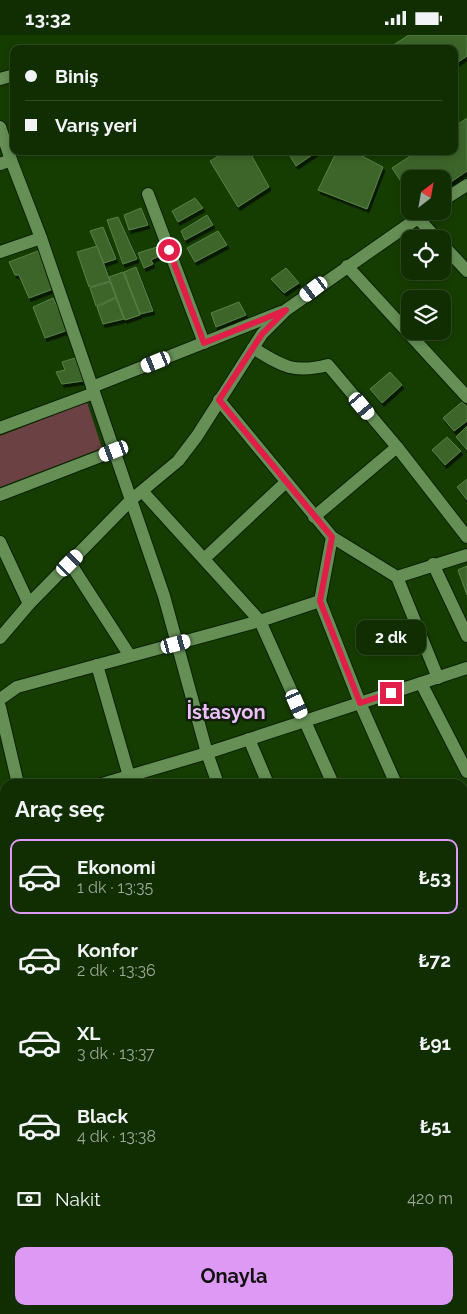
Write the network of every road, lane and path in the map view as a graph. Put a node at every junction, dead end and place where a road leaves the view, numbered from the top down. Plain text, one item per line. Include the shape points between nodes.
1 (0, 127) edge
2 (6, 162) edge
3 (467, 185) edge
4 (148, 194) dead end
5 (451, 195) edge
6 (416, 220) edge
7 (41, 237) junction
8 (0, 252) edge
9 (451, 254) edge
10 (347, 266) junction
11 (467, 271) edge
12 (286, 310) junction
13 (204, 343) junction
14 (253, 348) junction
15 (94, 390) junction
16 (467, 397) edge
17 (219, 400) junction
18 (0, 428) edge
19 (397, 447) junction
20 (114, 451) junction
21 (286, 482) junction
22 (143, 492) junction
23 (0, 495) edge
24 (131, 500) junction
25 (314, 517) junction
26 (332, 537) junction
27 (467, 537) edge
28 (0, 542) edge
29 (467, 555) edge
30 (204, 559) junction
31 (70, 563) junction
32 (433, 564) junction
33 (397, 577) junction
34 (320, 601) junction
35 (29, 604) junction
36 (260, 621) junction
37 (467, 636) edge
38 (0, 638) edge
39 (176, 644) junction
40 (130, 656) junction
41 (98, 665) junction
42 (467, 668) edge
43 (438, 678) junction
44 (422, 683) junction
45 (0, 699) edge
46 (360, 703) junction
47 (0, 707) edge
48 (304, 721) junction
49 (249, 739) junction
50 (207, 753) junction
51 (467, 772) edge
52 (17, 779) edge
53 (130, 779) edge
54 (133, 779) edge
55 (216, 779) edge
56 (266, 779) edge
57 (331, 779) edge
58 (394, 779) edge

1 - 2 street
2 - 7 street
3 - 5 street
4 - 13 street
6 - 10 street
7 - 8 street
7 - 15 street
9 - 11 street
10 - 12 street
10 - 16 street
12 - 13 street
12 - 14 street
13 - 15 street
14 - 17 street
14 - 19 street via 283,367 310,370 328,365
15 - 18 street
15 - 20 street
17 - 21 street
17 - 22 street via 178,461
19 - 25 street
19 - 27 street
20 - 23 street
20 - 24 street
21 - 25 street
21 - 30 street
22 - 24 street
22 - 30 street
24 - 31 street
24 - 39 street via 164,596
25 - 26 street
26 - 33 street
26 - 34 street
28 - 35 street
29 - 32 street
30 - 36 street
31 - 35 street
31 - 40 street
32 - 33 street
32 - 37 street
33 - 43 street
34 - 36 street
34 - 46 street
35 - 38 street
36 - 39 street
36 - 48 street
39 - 40 street
39 - 50 street
40 - 41 street
41 - 45 street via 17,687
41 - 53 street
42 - 43 street
43 - 44 street
44 - 46 street
44 - 51 street
46 - 48 street
46 - 58 street
47 - 52 street
48 - 49 street
48 - 57 street
49 - 50 street
49 - 56 street
50 - 54 street
50 - 55 street

